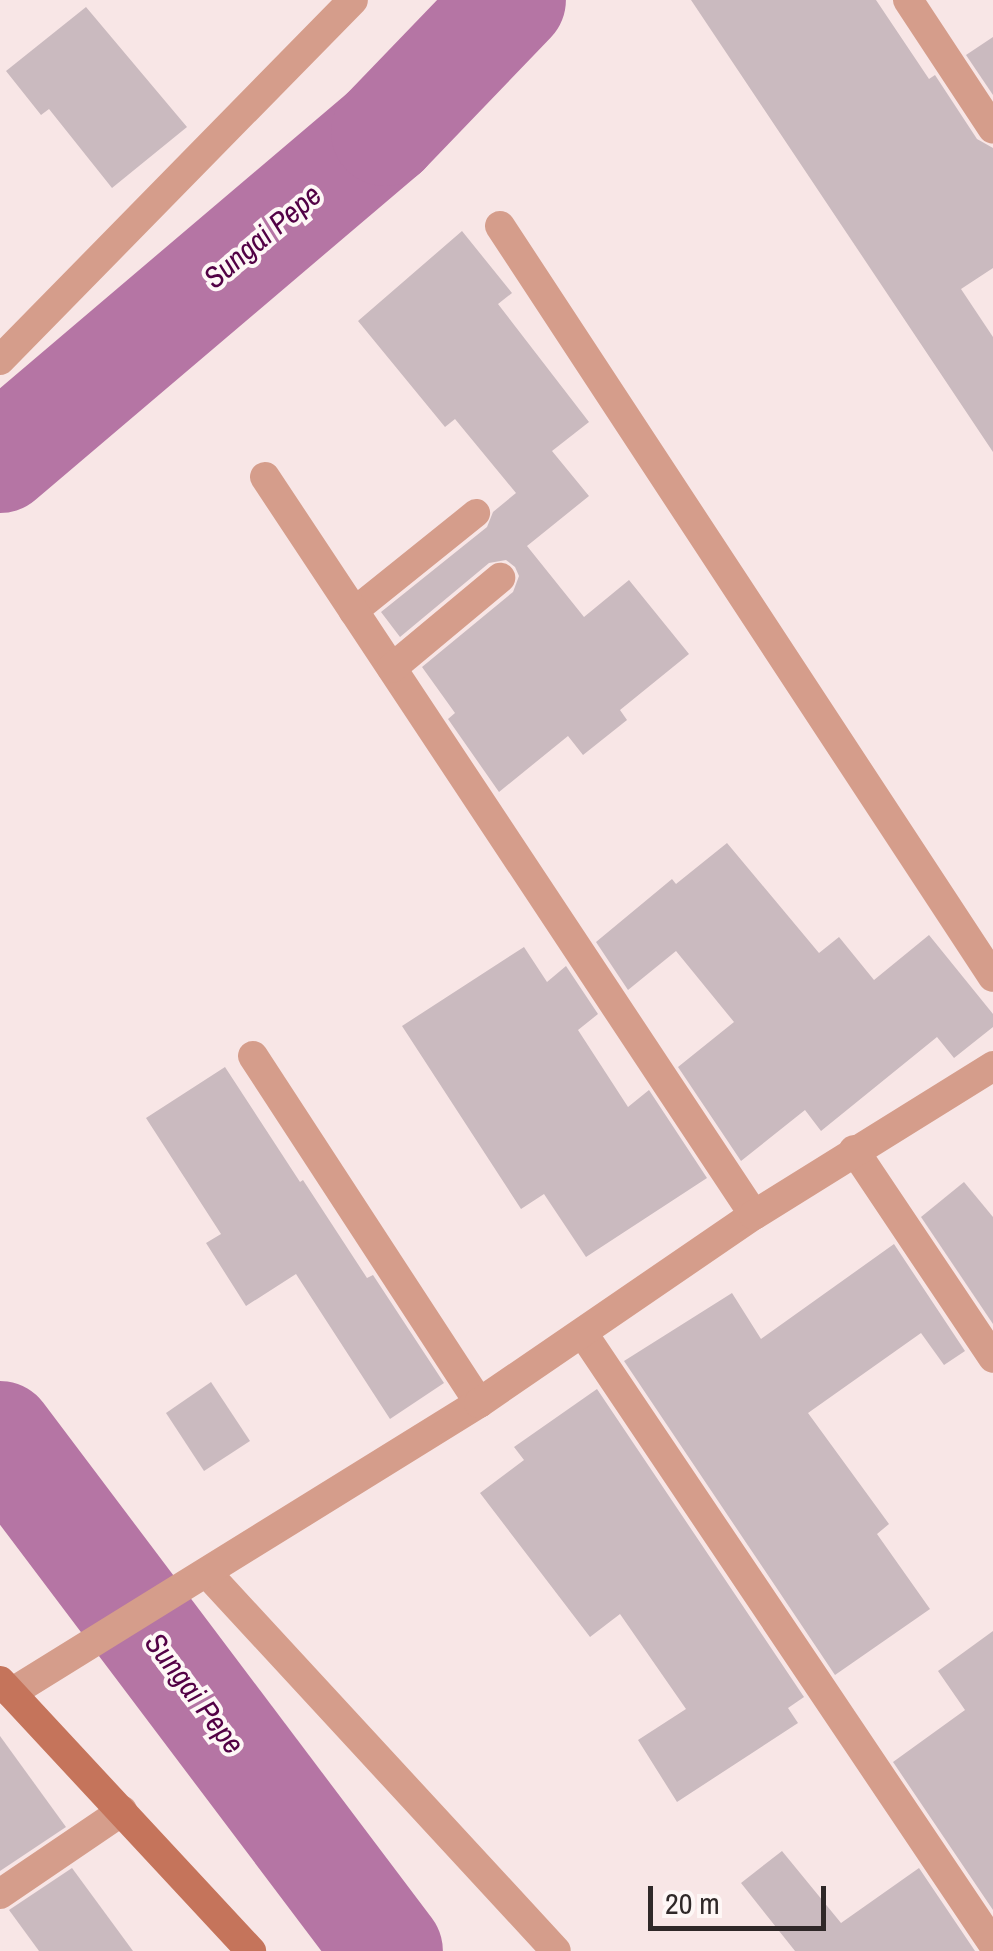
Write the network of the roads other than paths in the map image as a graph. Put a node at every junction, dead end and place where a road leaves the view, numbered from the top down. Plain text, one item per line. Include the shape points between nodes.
1 (353, 0) edge
2 (908, 0) edge
3 (993, 129) edge
4 (500, 226) dead end
5 (0, 360) edge
6 (265, 478) dead end
7 (476, 512) dead end
8 (500, 578) dead end
9 (353, 612) junction
10 (392, 668) junction
11 (993, 977) edge
12 (254, 1056) dead end
13 (993, 1066) edge
14 (854, 1150) junction
15 (754, 1215) junction
16 (584, 1335) junction
17 (993, 1358) edge
18 (479, 1403) junction
19 (207, 1573) junction
20 (6, 1687) edge
21 (122, 1811) junction
22 (0, 1894) edge
23 (993, 1944) edge
24 (251, 1951) edge
25 (556, 1951) edge

1 - 5 street
2 - 3 street
4 - 11 street
6 - 9 street
7 - 9 lane
8 - 10 street
9 - 10 street
10 - 15 street
12 - 18 street
13 - 14 street
14 - 15 street
14 - 17 street
15 - 16 street
16 - 18 street
16 - 23 street
18 - 19 street
19 - 20 street
19 - 25 street
20 - 21 main road
21 - 22 street
21 - 24 main road

